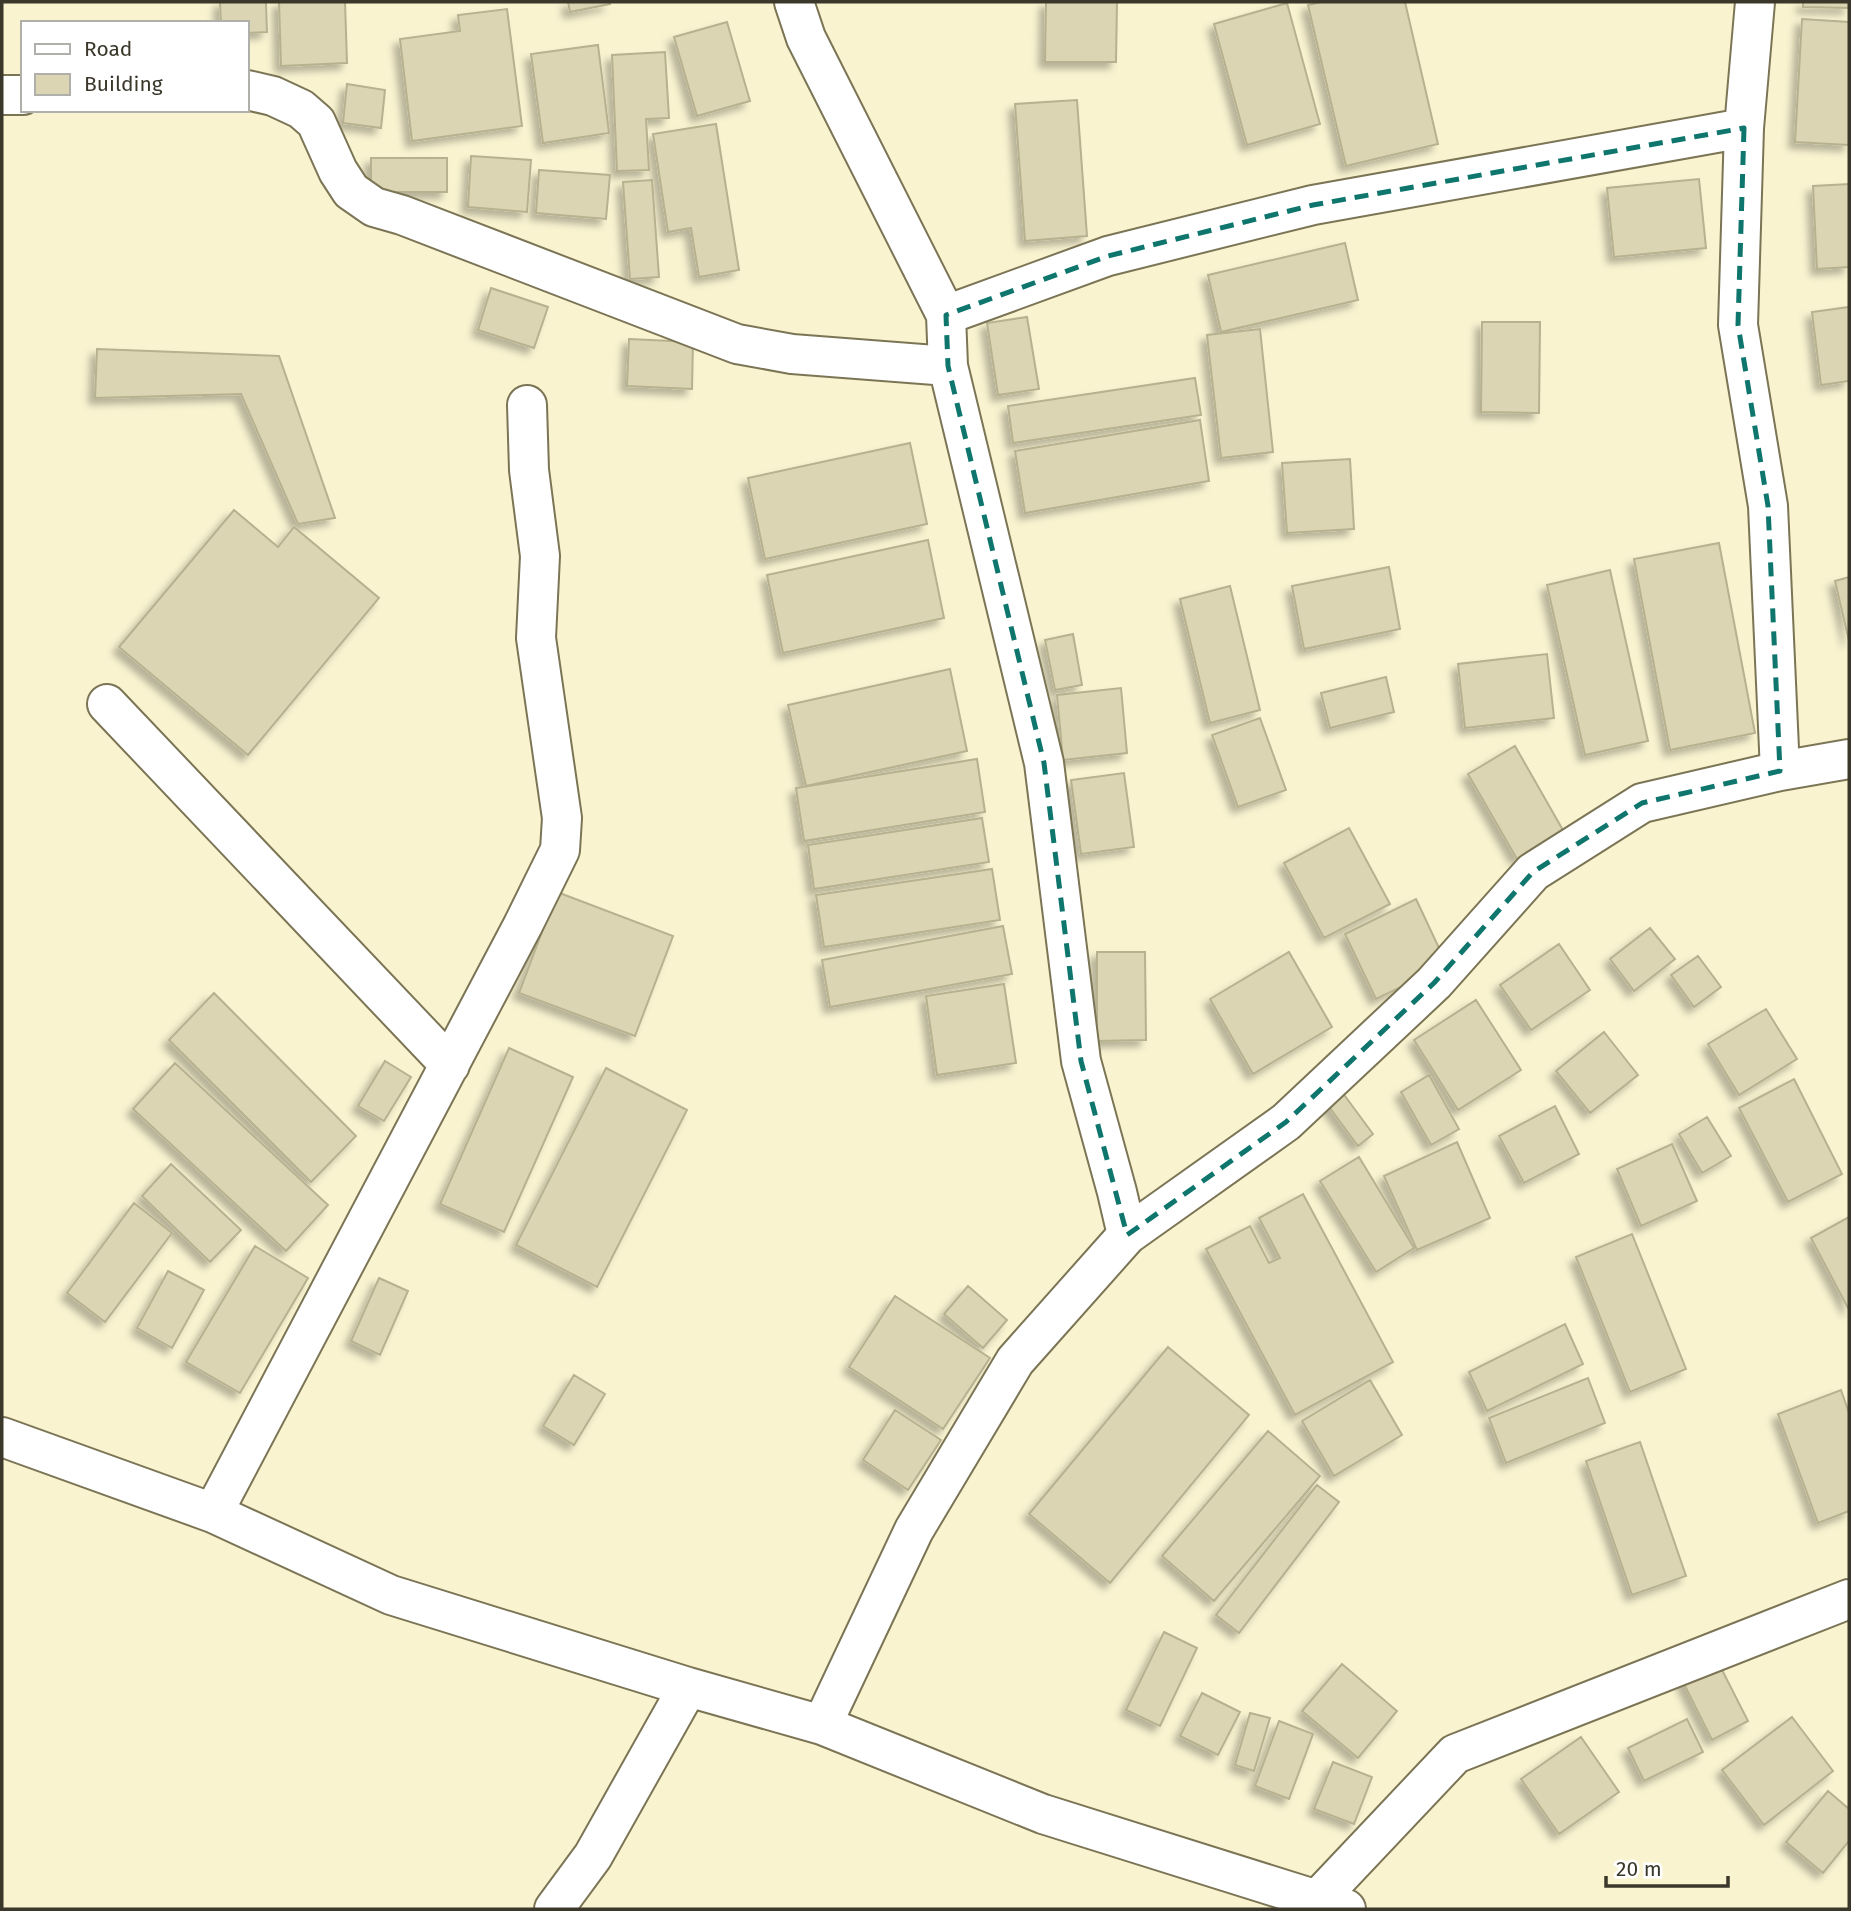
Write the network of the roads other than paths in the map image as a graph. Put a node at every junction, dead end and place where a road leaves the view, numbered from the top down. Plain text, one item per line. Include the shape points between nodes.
1 (794, 2) edge
2 (1755, 2) edge
3 (248, 90) edge
4 (21, 94) edge
5 (2, 95) edge
6 (1744, 128) junction
7 (946, 315) junction
8 (948, 366) junction
9 (527, 405) dead end
10 (107, 704) dead end
11 (1849, 759) edge
12 (1780, 771) junction
13 (450, 1065) junction
14 (1127, 1236) junction
15 (2, 1437) edge
16 (213, 1513) junction
17 (1849, 1599) edge
18 (688, 1687) junction
19 (822, 1725) junction
20 (1332, 1904) edge
21 (554, 1909) edge

1 - 7 street via 807,38
2 - 6 street
3 - 8 street via 301,109 316,122 351,191 374,207 737,344 792,354
4 - 5 street
6 - 7 street via 1313,205 1108,256
6 - 12 street via 1738,325 1769,506
7 - 8 street
8 - 14 street via 1044,764 1081,1061
9 - 13 street via 529,471 540,555 536,638 562,818 560,850
10 - 13 street
11 - 12 street
12 - 14 street via 1642,803 1533,872 1434,983 1286,1122
13 - 16 street
14 - 19 street via 1015,1361 914,1530
15 - 16 street
16 - 18 street via 391,1595
17 - 20 street via 1455,1754
18 - 19 street
18 - 21 street via 593,1856
19 - 20 street via 1043,1814

